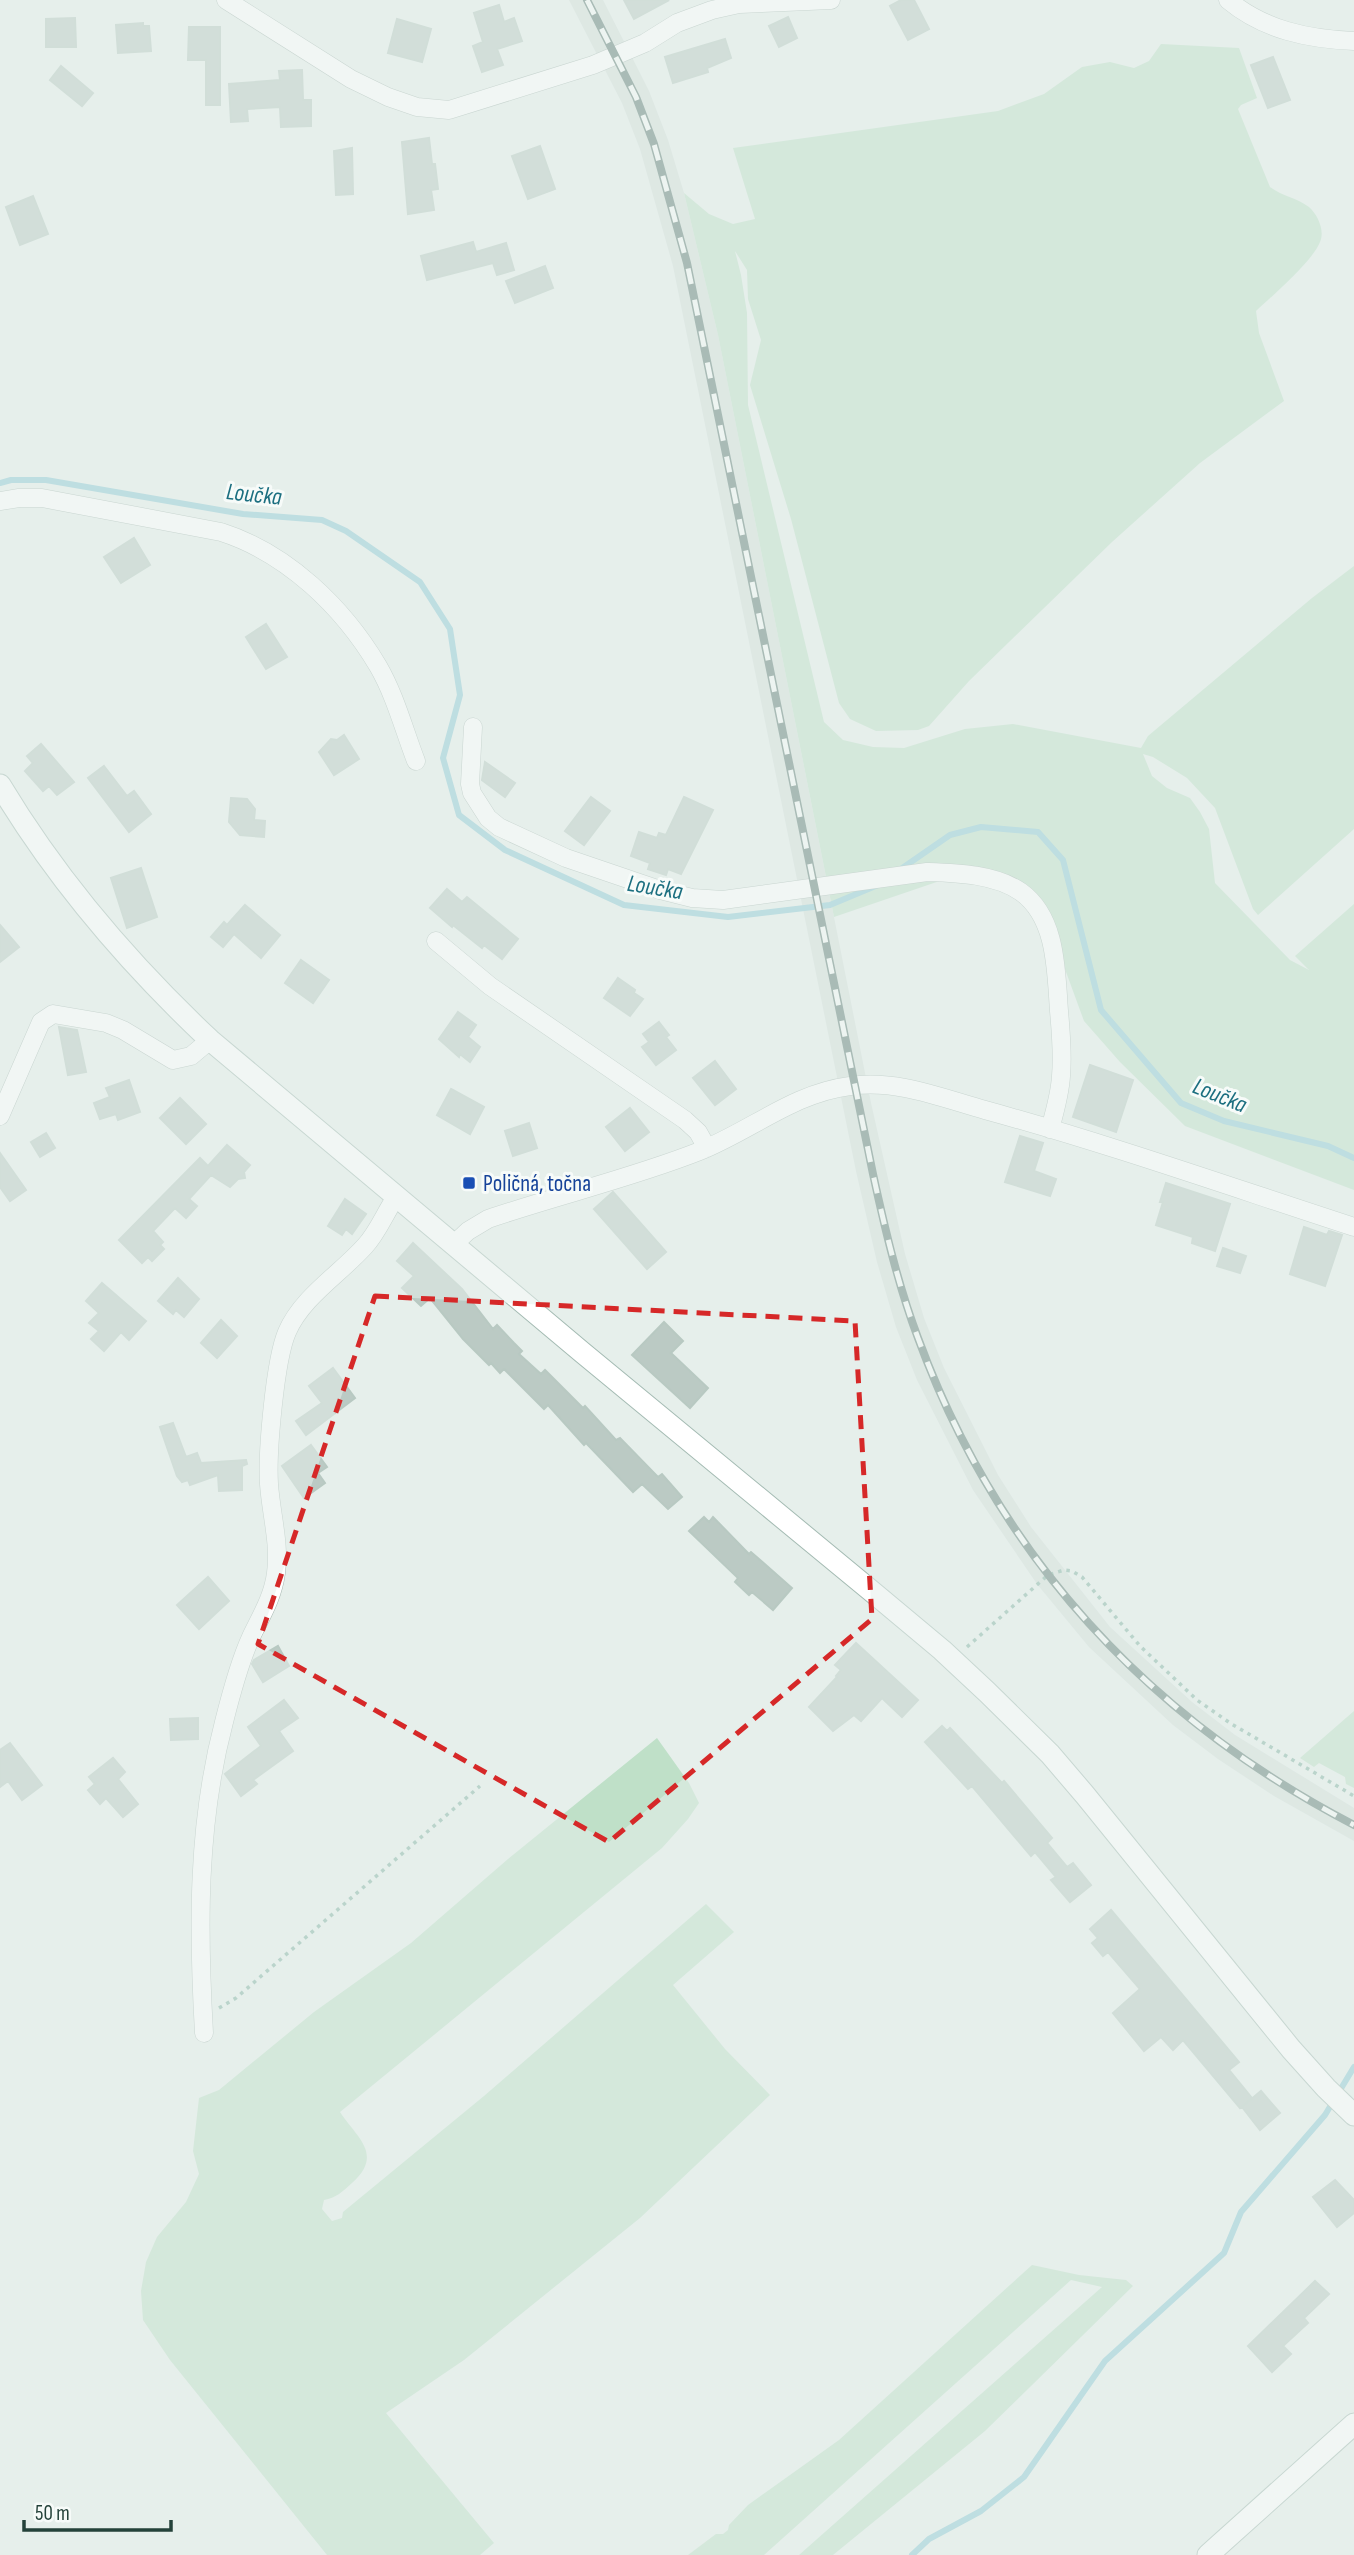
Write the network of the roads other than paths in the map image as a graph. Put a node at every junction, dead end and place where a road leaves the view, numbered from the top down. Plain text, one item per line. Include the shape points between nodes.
1 (226, 0) edge
2 (831, 0) edge
3 (1228, 0) edge
4 (1354, 41) edge
5 (0, 501) edge
6 (473, 727) dead end
7 (416, 761) dead end
8 (0, 785) edge
9 (436, 941) dead end
10 (209, 1040) junction
11 (0, 1116) edge
12 (1050, 1129) junction
13 (707, 1148) junction
14 (396, 1197) junction
15 (1354, 1227) edge
16 (453, 1245) junction
17 (204, 2033) dead end
18 (1354, 2115) edge
19 (1354, 2424) edge
20 (1208, 2555) edge

1 - 2 street via 351,79 417,107 449,110 593,65 712,10 738,4
3 - 4 street via 1254,20 1281,30
5 - 7 street via 42,498 208,529 242,539 279,559 332,605 379,667
6 - 12 street via 470,784 478,805 499,828 566,858 660,890 723,900 927,872 992,880 1023,893 1041,915 1054,951 1062,1053
8 - 10 main road via 47,857 102,928
9 - 13 street via 490,986 685,1120
10 - 11 street via 191,1056 173,1060 106,1023 52,1014 41,1022
10 - 14 main road
12 - 13 street via 907,1088 865,1084 803,1098
12 - 15 street
13 - 16 street via 488,1219
14 - 16 main road
14 - 17 street via 365,1246 295,1317 282,1347 268,1461 277,1536 276,1575 265,1612 242,1660 207,1812 200,1893
16 - 18 main road via 952,1660 1050,1754 1292,2049
19 - 20 main road

